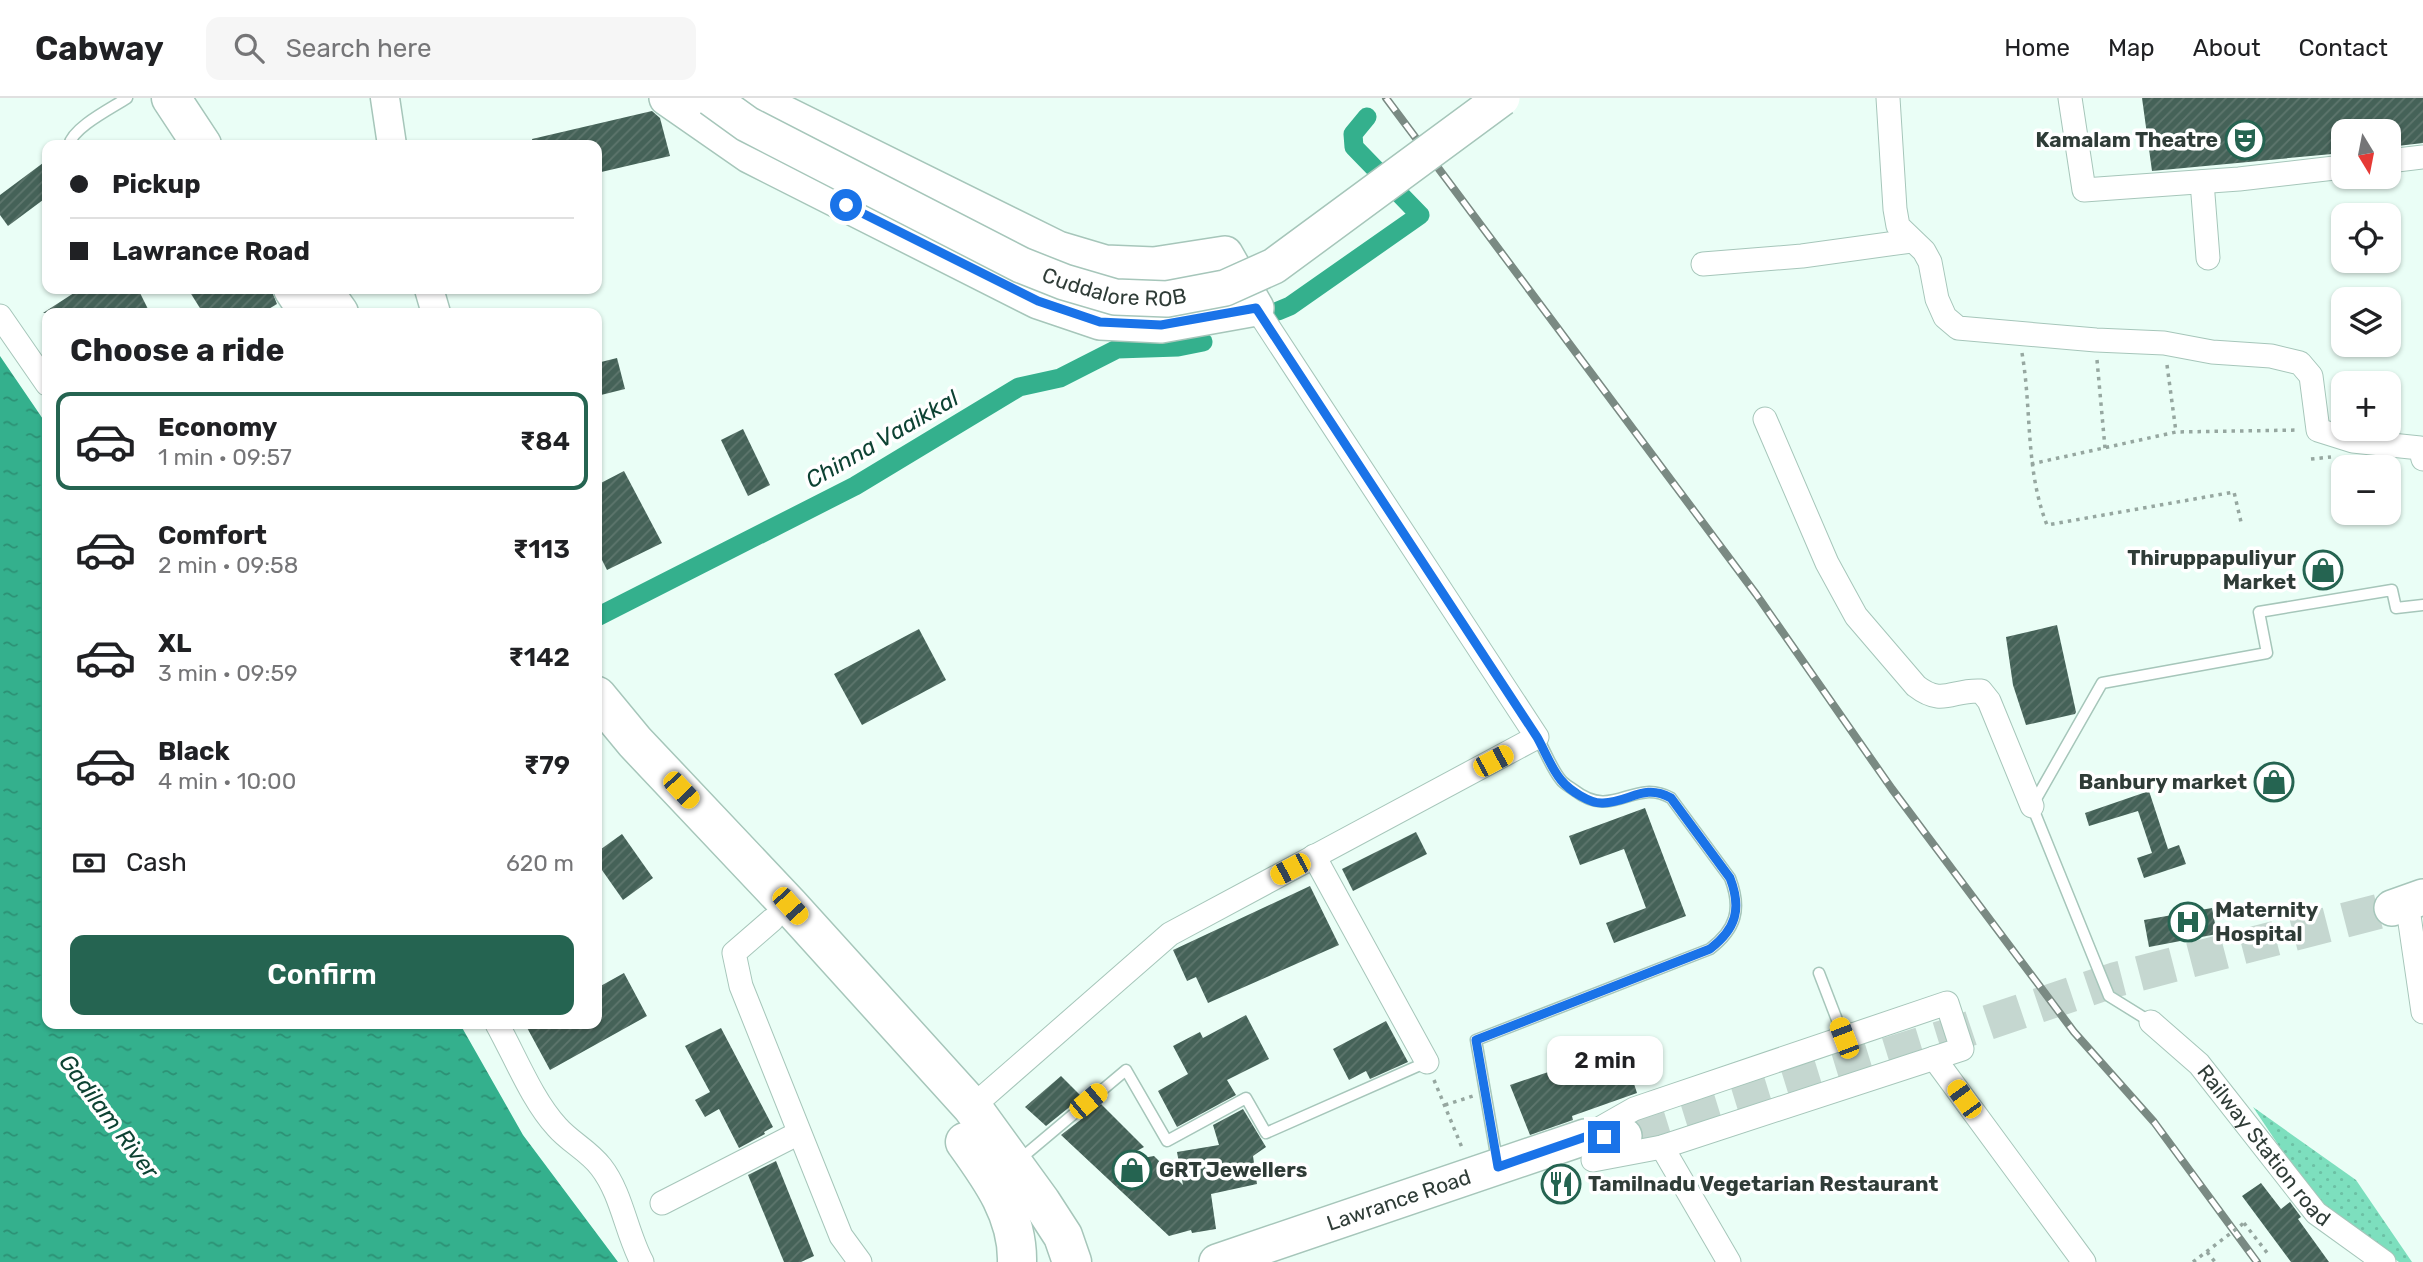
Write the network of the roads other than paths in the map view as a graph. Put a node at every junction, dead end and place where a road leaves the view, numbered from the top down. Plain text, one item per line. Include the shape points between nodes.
1 (127, 98) edge
2 (171, 98) edge
3 (196, 98) edge
4 (384, 98) edge
5 (667, 98) edge
6 (711, 98) edge
7 (759, 98) edge
8 (1502, 98) edge
9 (1888, 98) edge
10 (2070, 98) edge
11 (70, 140) edge
12 (199, 140) edge
13 (223, 140) edge
14 (390, 140) edge
15 (2423, 157) edge
16 (2401, 160) edge
17 (2331, 168) edge
18 (2202, 182) junction
19 (1911, 240) junction
20 (2208, 258) dead end
21 (1703, 264) dead end
22 (1256, 308) junction
23 (0, 316) edge
24 (42, 377) edge
25 (1765, 419) dead end
26 (2423, 459) edge
27 (2423, 605) edge
28 (602, 702) edge
29 (602, 729) edge
30 (1537, 737) junction
31 (2032, 806) junction
32 (1314, 856) junction
33 (2407, 903) edge
34 (772, 920) junction
35 (1819, 973) dead end
36 (2423, 1012) edge
37 (2151, 1022) joint
38 (500, 1029) edge
39 (1844, 1038) junction
40 (1934, 1058) junction
41 (1427, 1062) joint
42 (972, 1107) junction
43 (799, 1133) junction
44 (1640, 1139) junction
45 (1589, 1148) junction
46 (1014, 1164) junction
47 (1485, 1171) junction
48 (662, 1203) dead end
49 (642, 1262) edge
50 (860, 1262) edge
51 (1017, 1262) edge
52 (1072, 1262) edge
53 (1217, 1262) edge
54 (1278, 1262) edge
55 (1729, 1262) edge
56 (2084, 1262) edge
57 (2384, 1262) edge

1 - 11 lane
2 - 12 highway
3 - 13 highway
4 - 14 street
5 - 22 main road via 749,155 1038,301 1100,322 1161,325
6 - 8 main road, Cuddalore ROB, bridge via 747,124 1021,265 1115,297 1167,299 1225,288 1274,266
7 - 22 main road via 1058,249 1105,263 1154,265 1225,254
9 - 19 street via 1895,209 1898,226
10 - 18 street via 2084,190
15 - 16 street
17 - 18 street
18 - 20 street
19 - 21 street
19 - 26 street via 1930,262 1937,299 1945,317 1958,328 2164,343 2300,363 2311,376 2318,430 2353,441 2420,448
22 - 30 street
23 - 24 street
25 - 31 street via 1827,563 1856,616 1928,696 1981,691
27 - 31 lane via 2396,608 2392,590 2259,612 2267,653 2102,683
28 - 42 highway
29 - 34 highway
30 - 32 street
30 - 47 lane via 1562,781 1581,796 1601,804 1645,792 1661,792 1671,798 1730,878 1736,910 1723,939 1710,949 1476,1040 1485,1091
31 - 37 lane via 2109,996
32 - 41 street
32 - 42 street via 1170,934
33 - 36 street
34 - 43 street via 734,953 741,986
34 - 51 highway via 939,1106 995,1182 1010,1216
35 - 39 lane
37 - 57 street, Railway Station road via 2199,1064 2316,1213
38 - 49 street via 558,1129 602,1168
39 - 40 street via 1947,1003 1962,1049
39 - 45 street via 1634,1109
40 - 44 street
40 - 56 street
41 - 46 lane via 1266,1133 1246,1098 1167,1141 1126,1070
42 - 46 highway
43 - 48 street
43 - 50 street via 841,1236
44 - 45 main road, Lawrance Road
44 - 55 street
45 - 47 main road, Lawrance Road
45 - 54 main road, Lawrance Road
46 - 52 highway via 1063,1236
47 - 53 main road, Lawrance Road

